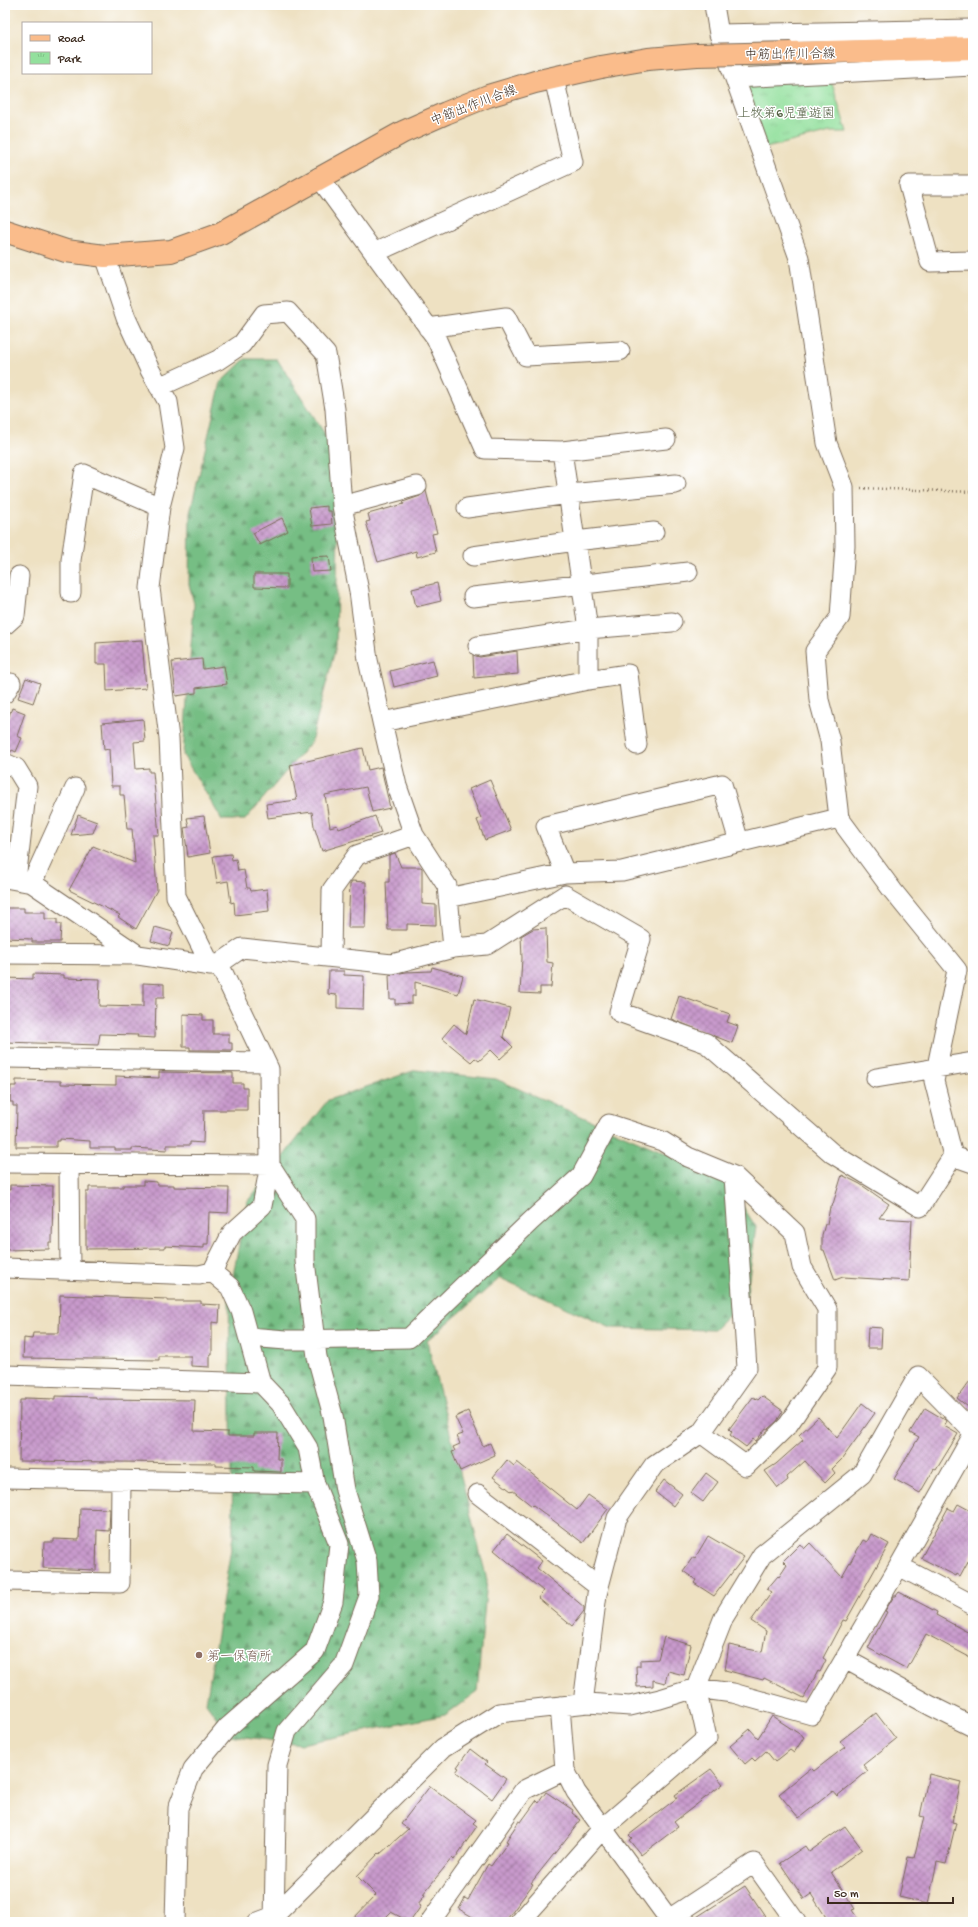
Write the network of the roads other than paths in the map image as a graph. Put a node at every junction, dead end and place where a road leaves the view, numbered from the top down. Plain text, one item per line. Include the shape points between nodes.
1 (714, 5) edge
2 (973, 30) edge
3 (719, 34) junction
4 (973, 48) edge
5 (973, 66) edge
6 (554, 78) junction
7 (735, 78) junction
8 (320, 177) junction
9 (973, 185) edge
10 (5, 231) edge
11 (374, 253) junction
12 (105, 256) junction
13 (973, 261) edge
14 (428, 328) junction
15 (620, 351) dead end
16 (159, 387) junction
17 (666, 439) dead end
18 (562, 450) junction
19 (676, 484) dead end
20 (417, 486) dead end
21 (568, 494) junction
22 (342, 506) junction
23 (160, 507) junction
24 (467, 508) dead end
25 (654, 532) dead end
26 (575, 541) junction
27 (473, 556) dead end
28 (688, 572) dead end
29 (19, 576) dead end
30 (582, 585) junction
31 (71, 593) dead end
32 (473, 597) dead end
33 (672, 622) dead end
34 (5, 625) edge
35 (588, 629) junction
36 (478, 646) dead end
37 (588, 680) junction
38 (382, 722) junction
39 (637, 745) dead end
40 (5, 762) edge
41 (75, 788) dead end
42 (839, 818) junction
43 (414, 835) junction
44 (739, 842) junction
45 (565, 873) junction
46 (18, 880) edge
47 (448, 898) junction
48 (453, 948) junction
49 (5, 954) edge
50 (138, 956) junction
51 (331, 958) junction
52 (215, 965) junction
53 (5, 1058) edge
54 (265, 1062) junction
55 (973, 1062) edge
56 (937, 1068) junction
57 (876, 1078) dead end
58 (953, 1156) junction
59 (5, 1163) edge
60 (973, 1163) edge
61 (70, 1165) junction
62 (270, 1165) junction
63 (734, 1176) junction
64 (5, 1268) edge
65 (70, 1270) junction
66 (212, 1272) junction
67 (249, 1337) junction
68 (314, 1339) junction
69 (5, 1375) edge
70 (261, 1383) junction
71 (701, 1433) junction
72 (973, 1433) edge
73 (5, 1478) edge
74 (120, 1481) junction
75 (315, 1484) junction
76 (478, 1494) dead end
77 (339, 1544) junction
78 (367, 1561) junction
79 (899, 1566) junction
80 (5, 1581) edge
81 (599, 1587) junction
82 (973, 1605) edge
83 (845, 1659) junction
84 (696, 1688) junction
85 (583, 1703) junction
86 (560, 1706) junction
87 (973, 1727) edge
88 (565, 1770) junction
89 (603, 1828) junction
90 (269, 1920) edge
91 (670, 1921) edge
92 (175, 1922) edge
93 (430, 1922) edge
94 (520, 1922) edge
95 (796, 1922) edge

1 - 3 street
2 - 3 street
3 - 7 street
4 - 6 main road, 中筋出作川合線, bridge via 697,55 648,59
5 - 7 street
6 - 8 main road, 中筋出作川合線 via 488,96 446,113 403,132
6 - 11 street via 573,162
7 - 42 street via 799,258 827,444 844,487 845,546 840,617 815,652 819,700 830,741
8 - 11 street
8 - 12 main road, 中筋出作川合線 via 245,220 194,244 171,251
9 - 13 street via 909,185 930,262
10 - 12 main road, 中筋出作川合線 via 66,251
11 - 14 street
12 - 16 street via 126,318
14 - 15 street via 506,317 526,356
14 - 18 street via 436,338 485,449
16 - 22 street via 218,360 242,344 264,314 288,312 326,354 335,409
16 - 23 street via 168,402 175,448
17 - 18 street
18 - 21 street
19 - 21 street
20 - 22 street
21 - 24 street
21 - 26 street
22 - 38 street via 359,591 368,660
23 - 31 street via 84,474 71,560
23 - 52 street via 150,588 169,738 176,896
25 - 26 street
26 - 27 street
26 - 30 street
28 - 30 street
29 - 34 street via 15,616
30 - 32 street
30 - 35 street
33 - 35 street
35 - 36 street
35 - 37 street
37 - 38 street
37 - 39 street via 628,674
38 - 43 street via 397,786
40 - 46 street via 16,768 27,786
41 - 46 street
42 - 44 street
42 - 56 street via 957,970
43 - 47 street via 447,886
43 - 51 street via 357,855 332,890
44 - 45 street via 622,870
44 - 45 street via 722,784 546,826
45 - 47 street
46 - 50 street
47 - 48 street
48 - 51 street via 392,964
48 - 58 street via 487,945 564,894 641,939 619,1012 706,1043 833,1154 920,1207
49 - 50 street
50 - 52 street
51 - 52 street via 242,948
52 - 54 street
53 - 54 street
54 - 62 street via 269,1069
55 - 56 street
56 - 57 street
56 - 58 street via 934,1081
58 - 60 street
59 - 61 street
61 - 62 street
61 - 65 street
62 - 66 street via 262,1206 232,1233
62 - 68 street via 304,1219 305,1261
63 - 68 street via 688,1157 662,1142 609,1124 581,1176 409,1338
63 - 71 street via 747,1368
63 - 71 street via 795,1233 802,1267 827,1310 827,1368 788,1425 746,1466
64 - 65 street
65 - 66 street via 199,1275
66 - 67 street via 230,1287
67 - 68 street
67 - 70 street
68 - 78 street via 333,1416 345,1490
69 - 70 street
70 - 75 street via 281,1404 308,1448
71 - 81 street via 654,1465 617,1518
72 - 79 street
72 - 84 street via 918,1376 862,1474 762,1555 724,1617
73 - 74 street
74 - 75 street
74 - 80 street via 120,1583
75 - 77 street
76 - 81 street
77 - 78 street
77 - 92 street via 333,1602 315,1651 227,1728 193,1769 178,1808
78 - 90 street via 368,1596 344,1665 287,1731 277,1765
79 - 82 street
79 - 83 street
81 - 85 street
83 - 84 street via 812,1715 733,1693
83 - 87 street
84 - 85 street via 630,1706
84 - 89 street via 707,1738
85 - 86 street
86 - 88 street
86 - 90 street via 498,1713 443,1748
88 - 89 street via 576,1792
88 - 93 street via 524,1790
89 - 91 street
89 - 94 street
91 - 95 street via 754,1863

